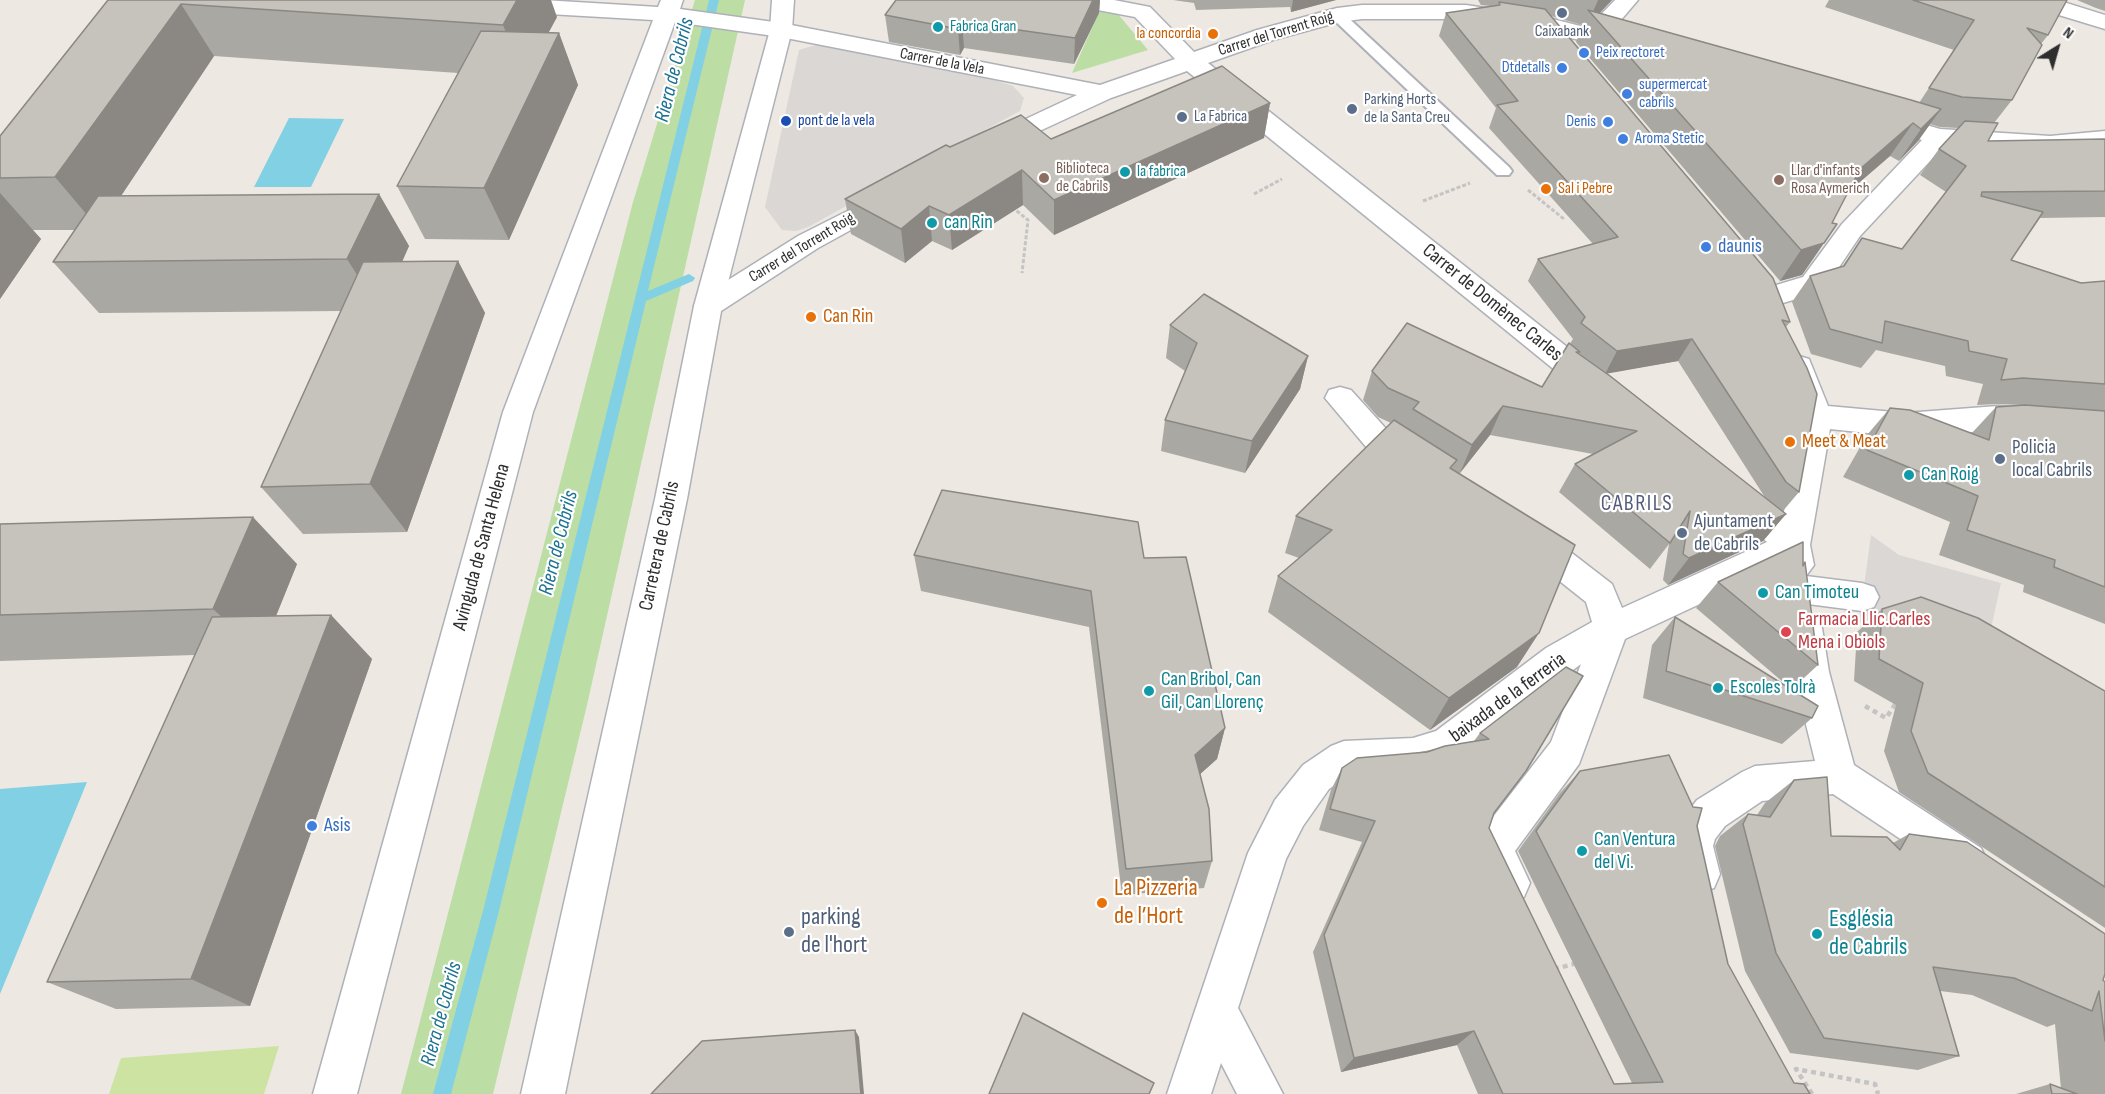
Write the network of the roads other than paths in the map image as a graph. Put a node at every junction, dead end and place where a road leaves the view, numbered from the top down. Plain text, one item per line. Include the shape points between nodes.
1 (427, 0) edge
2 (783, 0) edge
3 (1079, 0) edge
4 (1627, 0) edge
5 (2036, 0) edge
6 (612, 6) edge
7 (1360, 6) edge
8 (1463, 6) edge
9 (678, 10) edge
10 (1337, 15) junction
11 (2105, 22) edge
12 (1545, 24) junction
13 (781, 30) junction
14 (1593, 37) junction
15 (1567, 51) edge
16 (1646, 51) edge
17 (1190, 60) junction
18 (1073, 96) junction
19 (1859, 113) edge
20 (1939, 137) junction
21 (2105, 139) edge
22 (967, 157) edge
23 (1503, 171) dead end
24 (907, 189) edge
25 (708, 306) junction
26 (1340, 398) dead end
27 (1617, 403) edge
28 (1817, 416) junction
29 (2105, 426) edge
30 (1437, 477) edge
31 (1720, 486) edge
32 (1505, 520) edge
33 (1794, 545) junction
34 (1800, 589) junction
35 (1862, 597) dead end
36 (1611, 628) junction
37 (1838, 776) junction
38 (1994, 879) edge
39 (1707, 904) edge
40 (1570, 965) dead end
41 (1216, 1010) junction
42 (335, 1094) edge
43 (543, 1094) edge
44 (1188, 1094) edge
45 (1261, 1094) edge

1 - 6 street, Carrer de la Vela
2 - 13 street, Carretera de Cabrils
3 - 17 street, Carrer de Domènec Carles via 1142,12
4 - 14 street
5 - 11 street
6 - 9 street, Carrer de la Vela
7 - 8 street, Carrer del Torrent Roig
7 - 10 street, Carrer del Torrent Roig
8 - 12 street, Carrer del Torrent Roig
9 - 13 street, Carrer de la Vela
9 - 42 street, Avinguda de Santa Helena via 518,412
10 - 17 street, Carrer del Torrent Roig
10 - 23 lane
12 - 14 street, Carrer del Torrent Roig
12 - 15 street
13 - 18 street, Carrer de la Vela
13 - 25 street, Carretera de Cabrils
14 - 16 street, Carrer del Torrent Roig
17 - 18 street, Carrer del Torrent Roig via 1102,93
17 - 27 street, Carrer de Domènec Carles
18 - 22 street, Carrer del Torrent Roig
19 - 20 street
20 - 21 street via 2050,144
20 - 28 street via 1851,230 1813,284 1775,308
24 - 25 street, Carrer del Torrent Roig via 808,242
25 - 43 street, Carretera de Cabrils via 671,499
26 - 30 street via 1378,440
28 - 29 street via 1905,425 1998,418
28 - 33 street
31 - 33 street
32 - 36 street via 1600,594
33 - 34 street
33 - 36 street, baixada de la ferreria
34 - 35 street
34 - 37 street via 1811,672
36 - 40 street via 1566,752 1493,848
36 - 41 street, baixada de la ferreria via 1558,659 1447,744 1413,755 1344,758 1316,777 1289,813 1268,854
37 - 38 street
37 - 39 street via 1755,784 1711,813 1697,831 1694,846
41 - 44 street, baixada de la ferreria
41 - 45 street

